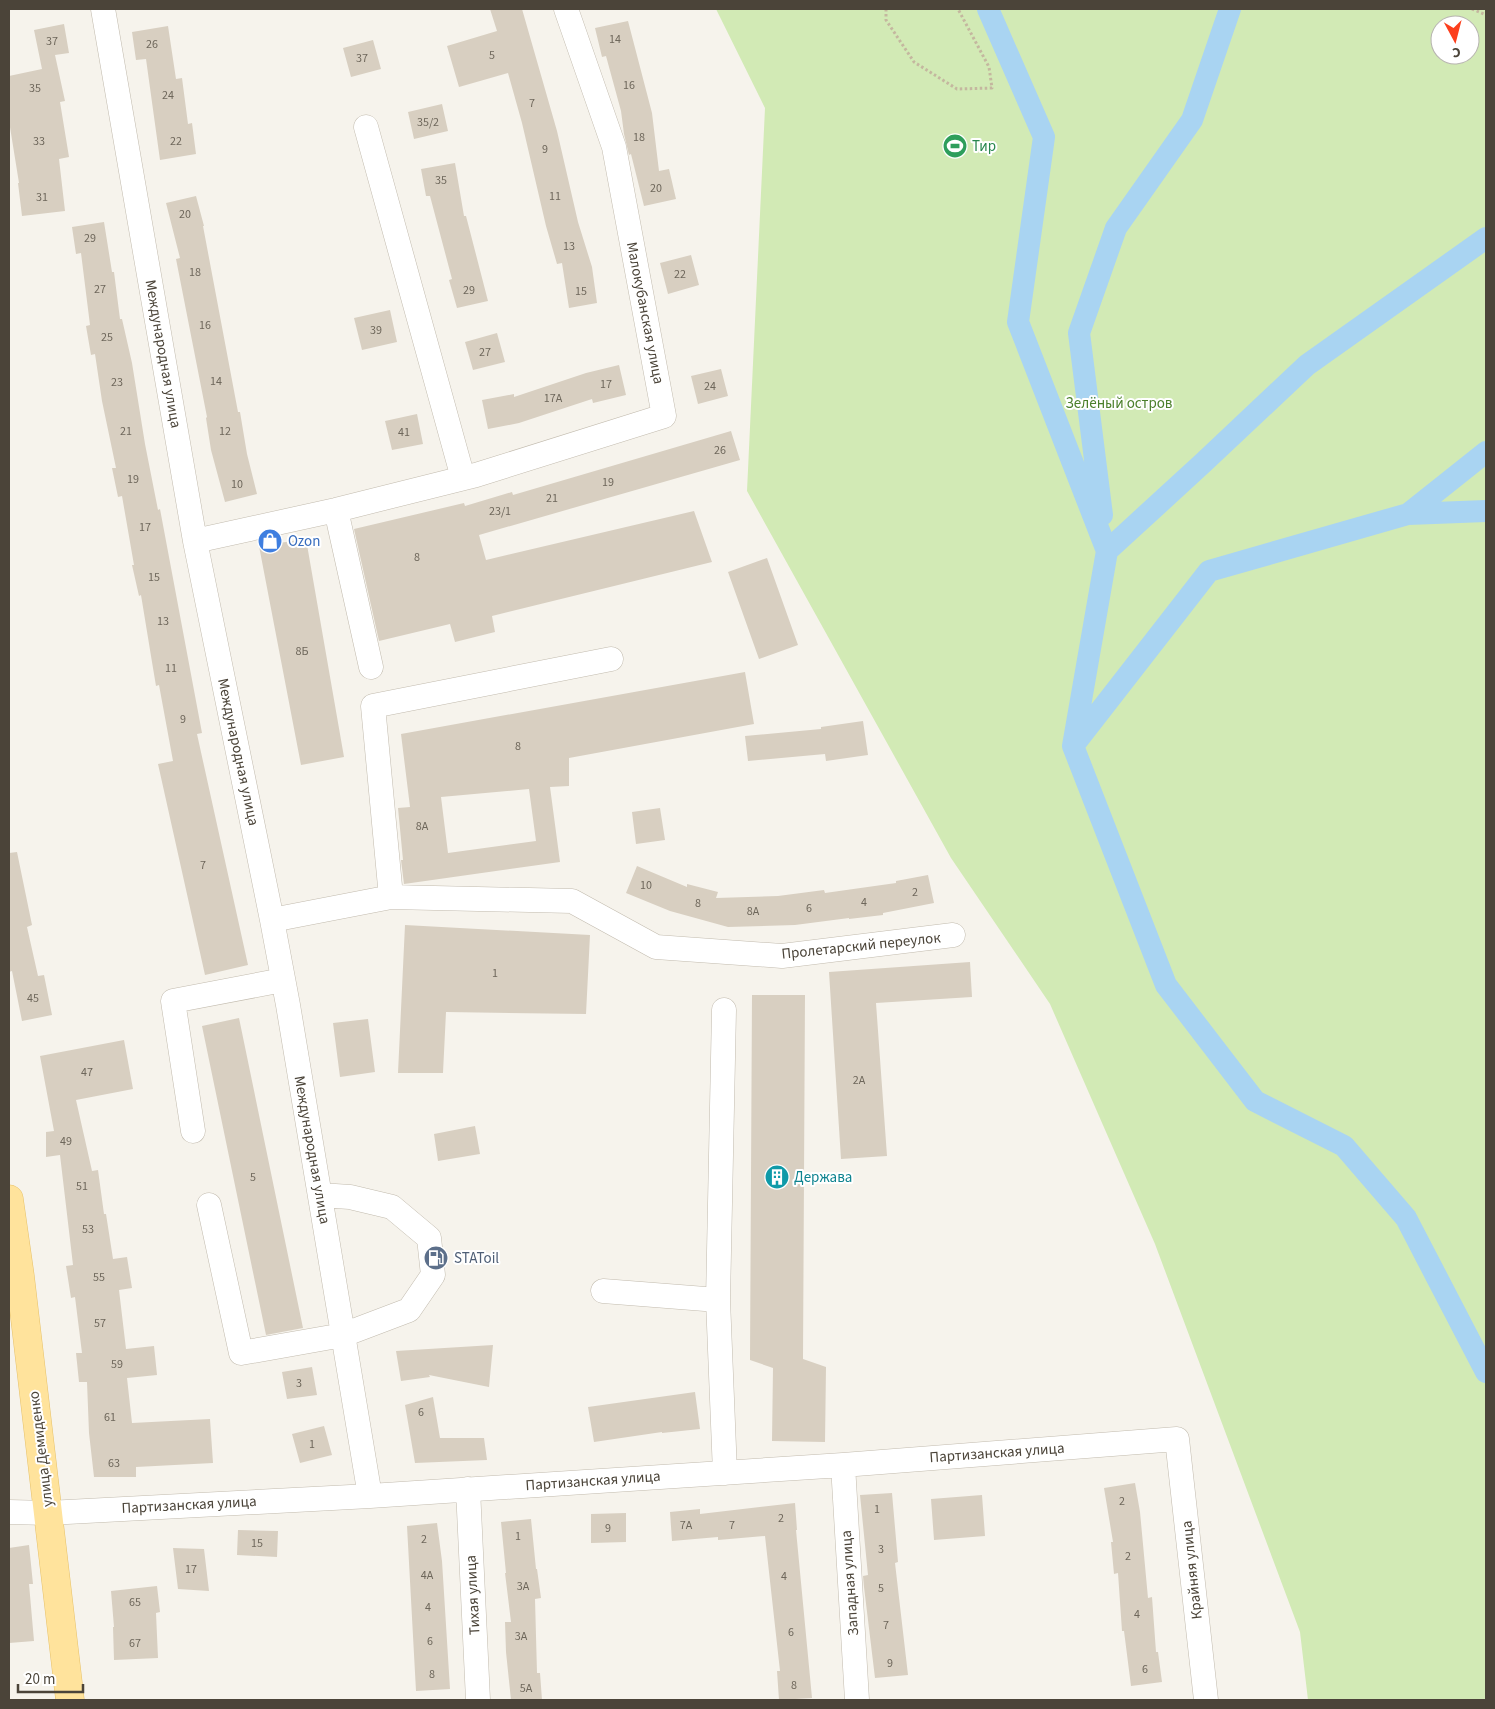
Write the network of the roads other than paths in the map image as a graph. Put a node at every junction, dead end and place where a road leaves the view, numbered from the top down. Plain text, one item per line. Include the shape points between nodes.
1 (103, 9) edge
2 (566, 9) edge
3 (366, 127) dead end
4 (463, 478) junction
5 (336, 510) junction
6 (195, 541) junction
7 (611, 659) dead end
8 (371, 668) dead end
9 (390, 897) junction
10 (272, 920) junction
11 (953, 935) dead end
12 (283, 980) junction
13 (724, 1010) dead end
14 (193, 1131) dead end
15 (320, 1195) junction
16 (9, 1198) edge
17 (209, 1205) dead end
18 (14, 1277) edge
19 (603, 1291) dead end
20 (718, 1300) junction
21 (343, 1335) junction
22 (1177, 1439) joint
23 (843, 1465) junction
24 (725, 1473) junction
25 (468, 1489) junction
26 (370, 1496) junction
27 (9, 1512) edge
28 (48, 1513) junction
29 (70, 1700) edge
30 (478, 1700) edge
31 (857, 1700) edge
32 (1206, 1700) edge

1 - 6 street, Международная улица
2 - 4 street, Малокубанская улица via 614,147 664,416
3 - 4 street
4 - 5 street, Малокубанская улица
5 - 6 street, Малокубанская улица
5 - 8 street
6 - 10 street, Международная улица
7 - 9 street via 372,706
9 - 10 street, Пролетарский переулок
9 - 11 street, Пролетарский переулок via 572,901 656,947 782,956
10 - 12 street, Международная улица
12 - 14 street via 173,1001
12 - 15 street, Международная улица
13 - 20 street
15 - 21 street, Международная улица
15 - 21 street via 350,1197 392,1207 429,1238 433,1275 409,1310
16 - 18 main road, улица Демиденко
17 - 21 street via 241,1353
18 - 28 main road, улица Демиденко
19 - 20 street
20 - 24 street
21 - 26 street, Международная улица
22 - 23 street, Партизанская улица
22 - 32 street, Крайняя улица
23 - 24 street, Партизанская улица
23 - 31 street, Западная улица
24 - 25 street, Партизанская улица
25 - 26 street, Партизанская улица
25 - 30 street, Тихая улица
26 - 28 street, Партизанская улица
27 - 28 street, Партизанская улица
28 - 29 main road, улица Демиденко

